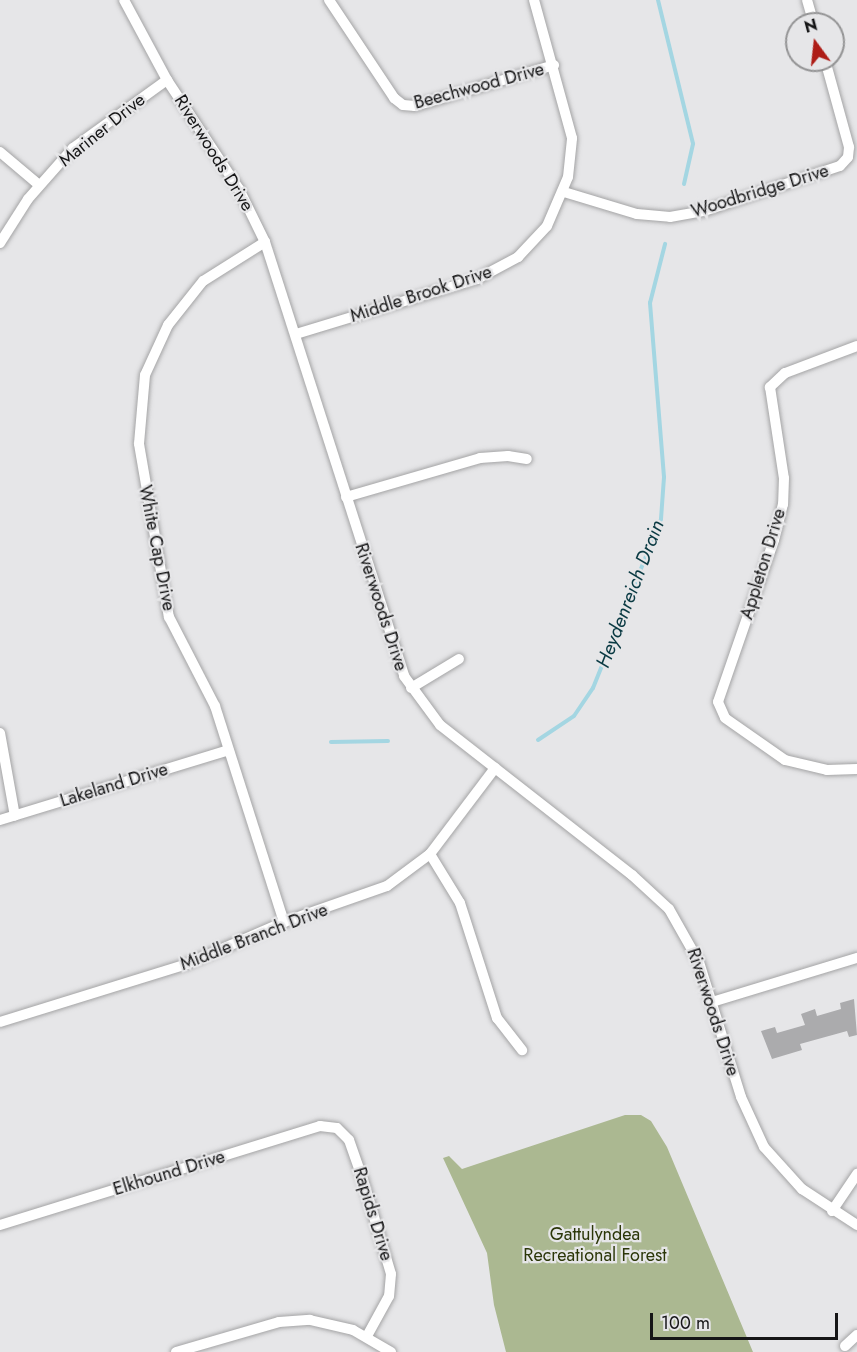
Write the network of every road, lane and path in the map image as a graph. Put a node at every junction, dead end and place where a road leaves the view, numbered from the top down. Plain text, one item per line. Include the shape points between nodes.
1 (124, 0) edge
2 (329, 0) edge
3 (534, 0) edge
4 (554, 65) junction
5 (828, 72) edge
6 (167, 80) junction
7 (0, 152) edge
8 (39, 185) junction
9 (564, 192) junction
10 (265, 242) junction
11 (0, 243) edge
12 (296, 334) junction
13 (857, 346) edge
14 (527, 459) dead end
15 (346, 497) junction
16 (459, 659) dead end
17 (411, 688) junction
18 (0, 733) edge
19 (229, 750) junction
20 (495, 768) junction
21 (857, 769) edge
22 (15, 816) junction
23 (0, 820) edge
24 (430, 854) junction
25 (284, 922) junction
26 (857, 958) edge
27 (712, 1002) junction
28 (0, 1022) edge
29 (522, 1050) dead end
30 (338, 1128) joint
31 (857, 1174) edge
32 (832, 1211) junction
33 (0, 1225) edge
34 (857, 1225) edge
35 (857, 1335) edge
36 (367, 1336) junction
37 (845, 1346) dead end
38 (176, 1352) edge
39 (391, 1352) edge

1 - 6 street, Riverwoods Drive
2 - 4 street, Beechwood Drive via 394,98 403,105 415,106
3 - 4 street, Middle Brook Drive
4 - 9 street, Middle Brook Drive via 572,138
5 - 9 street, Woodbridge Drive via 848,140 848,158 833,169 704,211 670,217 629,212
6 - 8 street, Mariner Drive via 81,142
6 - 10 street, Riverwoods Drive via 239,189
7 - 8 street
8 - 11 street, Mariner Drive
9 - 12 street, Middle Brook Drive via 539,237 504,266 463,284
10 - 12 street, Riverwoods Drive
10 - 19 street, White Cap Drive via 216,271 177,311 151,358 139,410 141,461 166,605 175,631 208,690
12 - 15 street, Riverwoods Drive
13 - 21 street, Appleton Drive via 785,373 773,382 770,393 784,478 783,504 720,694 719,708 745,734 785,760 827,770
14 - 15 street via 480,458
15 - 17 street, Riverwoods Drive via 393,652
16 - 17 street
17 - 20 street, Riverwoods Drive via 440,725
18 - 22 street
19 - 22 street, Lakeland Drive
19 - 25 street, White Cap Drive
20 - 24 street, Middle Branch Drive
20 - 27 street, Riverwoods Drive via 657,896 687,936
22 - 23 street, Lakeland Drive
24 - 25 street, Middle Branch Drive via 387,886
24 - 29 street via 460,903 496,1018
25 - 28 street, Middle Branch Drive via 195,961
26 - 27 street
27 - 32 street, Riverwoods Drive via 747,1114 764,1148 788,1177
30 - 33 street, Elkhound Drive via 320,1126
30 - 36 street, Rapids Drive via 349,1140 360,1170 391,1274 388,1296
31 - 32 street
32 - 34 street, Riverwoods Drive
35 - 37 street
36 - 38 street via 325,1322 295,1320
36 - 39 street

